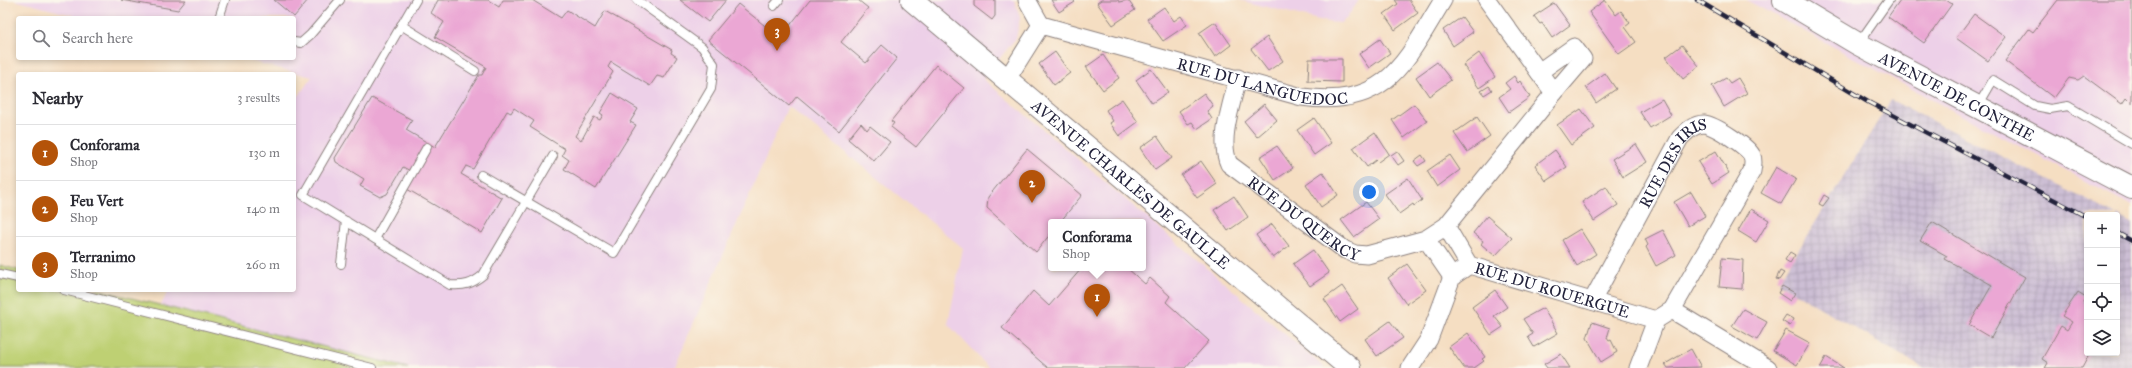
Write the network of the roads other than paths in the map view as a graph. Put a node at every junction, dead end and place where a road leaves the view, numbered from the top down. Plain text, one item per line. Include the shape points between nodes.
1 (225, 0) edge
2 (340, 0) edge
3 (416, 0) edge
4 (638, 0) edge
5 (912, 0) edge
6 (1028, 0) edge
7 (1443, 0) edge
8 (1487, 0) edge
9 (1784, 0) edge
10 (1887, 1) edge
11 (220, 16) edge
12 (401, 25) junction
13 (1042, 25) junction
14 (296, 42) edge
15 (1858, 44) junction
16 (475, 71) dead end
17 (1539, 72) junction
18 (1238, 78) junction
19 (1007, 79) junction
20 (1554, 93) junction
21 (1978, 107) junction
22 (2132, 144) edge
23 (427, 147) dead end
24 (553, 156) dead end
25 (481, 175) dead end
26 (2132, 188) edge
27 (526, 202) junction
28 (346, 222) junction
29 (1446, 226) junction
30 (375, 239) junction
31 (1426, 239) junction
32 (341, 264) dead end
33 (1469, 265) junction
34 (0, 274) edge
35 (1452, 276) junction
36 (16, 278) edge
37 (72, 292) edge
38 (1592, 301) junction
39 (1672, 310) junction
40 (1656, 320) junction
41 (372, 368) edge
42 (1350, 368) edge
43 (1410, 368) edge
44 (1638, 368) edge
45 (1768, 368) edge

1 - 11 lane
2 - 14 lane via 310,35 300,43
3 - 12 lane
4 - 27 lane via 702,47 714,64 711,90 614,253
5 - 19 main road, AVENUE CHARLES DE GAULLE
6 - 13 street
7 - 18 street, RUE DU LANGUEDOC via 1404,64 1371,90 1349,97 1324,100 1302,97
8 - 17 street
9 - 15 main road, AVENUE DE CONTHE
10 - 15 lane
12 - 16 lane
12 - 28 lane via 303,195
13 - 18 street, RUE DU LANGUEDOC
13 - 19 street
15 - 21 main road, AVENUE DE CONTHE
17 - 20 street
17 - 20 street via 1574,47 1583,59
18 - 31 street, RUE DU QUERCY via 1224,143 1229,164 1345,250 1355,254 1368,256
19 - 42 main road, AVENUE CHARLES DE GAULLE
20 - 29 street
21 - 22 lane via 1993,80 2035,106 2050,109 2068,106
21 - 26 main road, AVENUE DE CONTHE
23 - 30 lane
24 - 27 lane
25 - 27 lane
27 - 30 lane via 483,275 473,283 463,286 450,285
28 - 30 lane
28 - 32 lane
29 - 31 street
29 - 33 street, RUE DU ROUERGUE
31 - 35 street
33 - 35 street
33 - 38 street, RUE DU ROUERGUE
34 - 36 lane
35 - 43 street via 1429,339 1419,358
37 - 41 lane
38 - 39 street, RUE DES IRIS via 1680,138 1695,126 1708,125 1748,149 1754,163 1752,171
38 - 40 street, RUE DU ROUERGUE
39 - 40 street, RUE DES IRIS
39 - 45 street
40 - 44 street

